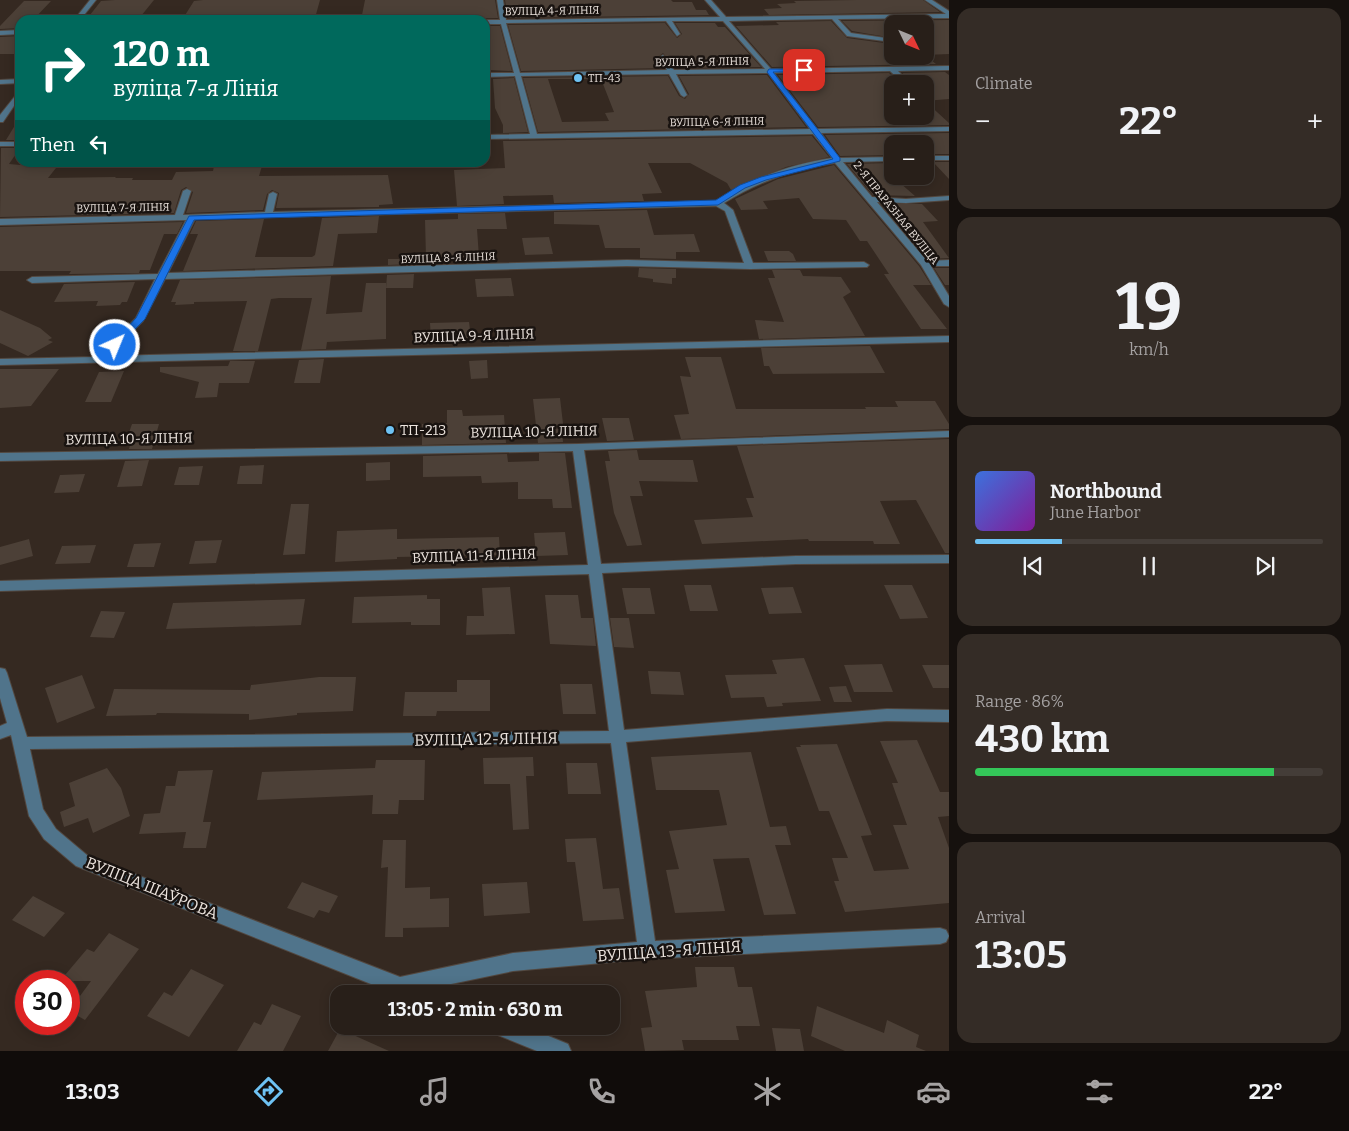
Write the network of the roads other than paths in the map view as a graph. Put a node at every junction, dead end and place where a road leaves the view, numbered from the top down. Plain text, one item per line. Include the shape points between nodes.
1 (93, 0) edge
2 (500, 0) edge
3 (708, 0) edge
4 (928, 0) edge
5 (81, 15) edge
6 (949, 15) edge
7 (834, 18) junction
8 (725, 19) junction
9 (668, 20) junction
10 (490, 22) edge
11 (503, 22) junction
12 (15, 32) edge
13 (0, 33) edge
14 (677, 34) dead end
15 (884, 39) dead end
16 (663, 57) dead end
17 (949, 68) edge
18 (892, 69) junction
19 (769, 70) junction
20 (671, 72) junction
21 (519, 74) junction
22 (490, 75) edge
23 (898, 75) edge
24 (15, 81) edge
25 (0, 82) edge
26 (684, 95) dead end
27 (15, 99) edge
28 (0, 120) edge
29 (949, 129) edge
30 (817, 132) junction
31 (534, 136) junction
32 (490, 137) edge
33 (0, 144) edge
34 (15, 144) edge
35 (934, 158) edge
36 (949, 158) edge
37 (884, 159) edge
38 (838, 160) junction
39 (187, 191) dead end
40 (273, 194) dead end
41 (949, 198) edge
42 (872, 199) junction
43 (906, 201) junction
44 (718, 202) junction
45 (949, 207) edge
46 (268, 216) junction
47 (178, 218) junction
48 (191, 218) junction
49 (0, 222) edge
50 (949, 263) edge
51 (925, 264) junction
52 (864, 265) dead end
53 (750, 266) junction
54 (160, 278) junction
55 (32, 280) dead end
56 (949, 304) edge
57 (949, 339) edge
58 (97, 360) junction
59 (0, 362) edge
60 (949, 434) edge
61 (578, 446) junction
62 (0, 457) edge
63 (949, 559) edge
64 (596, 569) junction
65 (0, 586) edge
66 (0, 673) edge
67 (949, 716) edge
68 (8, 730) edge
69 (618, 737) junction
70 (21, 743) junction
71 (940, 936) dead end
72 (647, 950) junction
73 (398, 985) edge
74 (406, 985) edge
75 (522, 1035) edge
76 (561, 1051) edge

1 - 5 street
2 - 11 street
3 - 8 street, 2-Я ПРАРАЗНАЯ ВУЛІЦА
4 - 6 street
6 - 7 street, ВУЛІЦА 4-Я ЛІНІЯ
7 - 8 street, ВУЛІЦА 4-Я ЛІНІЯ
7 - 15 street via 850,35
8 - 9 street, ВУЛІЦА 4-Я ЛІНІЯ
8 - 19 street, 2-Я ПРАРАЗНАЯ ВУЛІЦА
9 - 11 street, ВУЛІЦА 4-Я ЛІНІЯ
9 - 14 street
10 - 11 street, ВУЛІЦА 4-Я ЛІНІЯ
11 - 21 street
12 - 13 street
16 - 20 street
17 - 18 street, ВУЛІЦА 5-Я ЛІНІЯ
18 - 19 street, ВУЛІЦА 5-Я ЛІНІЯ
18 - 23 street
19 - 20 street, ВУЛІЦА 5-Я ЛІНІЯ
19 - 30 street, 2-Я ПРАРАЗНАЯ ВУЛІЦА
20 - 21 street, ВУЛІЦА 5-Я ЛІНІЯ
20 - 26 street
21 - 22 street, ВУЛІЦА 5-Я ЛІНІЯ
21 - 31 street
24 - 25 street
27 - 28 street
29 - 30 street, ВУЛІЦА 6-Я ЛІНІЯ
30 - 31 street, ВУЛІЦА 6-Я ЛІНІЯ
30 - 38 street, 2-Я ПРАРАЗНАЯ ВУЛІЦА
31 - 32 street, ВУЛІЦА 6-Я ЛІНІЯ
33 - 34 street
35 - 36 street
37 - 38 street
38 - 42 street, 2-Я ПРАРАЗНАЯ ВУЛІЦА
38 - 44 street via 763,179 743,186
39 - 47 street
40 - 46 street
41 - 43 street
42 - 43 street
42 - 51 street, 2-Я ПРАРАЗНАЯ ВУЛІЦА
43 - 45 street
44 - 46 street, ВУЛІЦА 7-Я ЛІНІЯ
44 - 53 street via 729,210
46 - 48 street, ВУЛІЦА 7-Я ЛІНІЯ
47 - 48 street, ВУЛІЦА 7-Я ЛІНІЯ
47 - 49 street, ВУЛІЦА 7-Я ЛІНІЯ
48 - 54 street
50 - 51 street
51 - 56 street, 2-Я ПРАРАЗНАЯ ВУЛІЦА
52 - 53 street, ВУЛІЦА 8-Я ЛІНІЯ
53 - 54 street, ВУЛІЦА 8-Я ЛІНІЯ via 627,263
54 - 55 street, ВУЛІЦА 8-Я ЛІНІЯ
54 - 58 street via 140,319
57 - 58 street, ВУЛІЦА 9-Я ЛІНІЯ
58 - 59 street, ВУЛІЦА 9-Я ЛІНІЯ
60 - 61 street, ВУЛІЦА 10-Я ЛІНІЯ
61 - 62 street, ВУЛІЦА 10-Я ЛІНІЯ
61 - 64 street
63 - 64 street, ВУЛІЦА 11-Я ЛІНІЯ via 796,560
64 - 65 street, ВУЛІЦА 11-Я ЛІНІЯ
64 - 69 street
66 - 68 street, ВУЛІЦА ШАЎРОВА
67 - 69 street, ВУЛІЦА 12-Я ЛІНІЯ via 887,715
68 - 70 street, ВУЛІЦА ШАЎРОВА
69 - 70 street, ВУЛІЦА 12-Я ЛІНІЯ
69 - 72 street
70 - 73 street, ВУЛІЦА ШАЎРОВА via 35,811 50,834 82,861
71 - 72 street, ВУЛІЦА 13-Я ЛІНІЯ
72 - 74 street, ВУЛІЦА 13-Я ЛІНІЯ via 513,962
75 - 76 street

